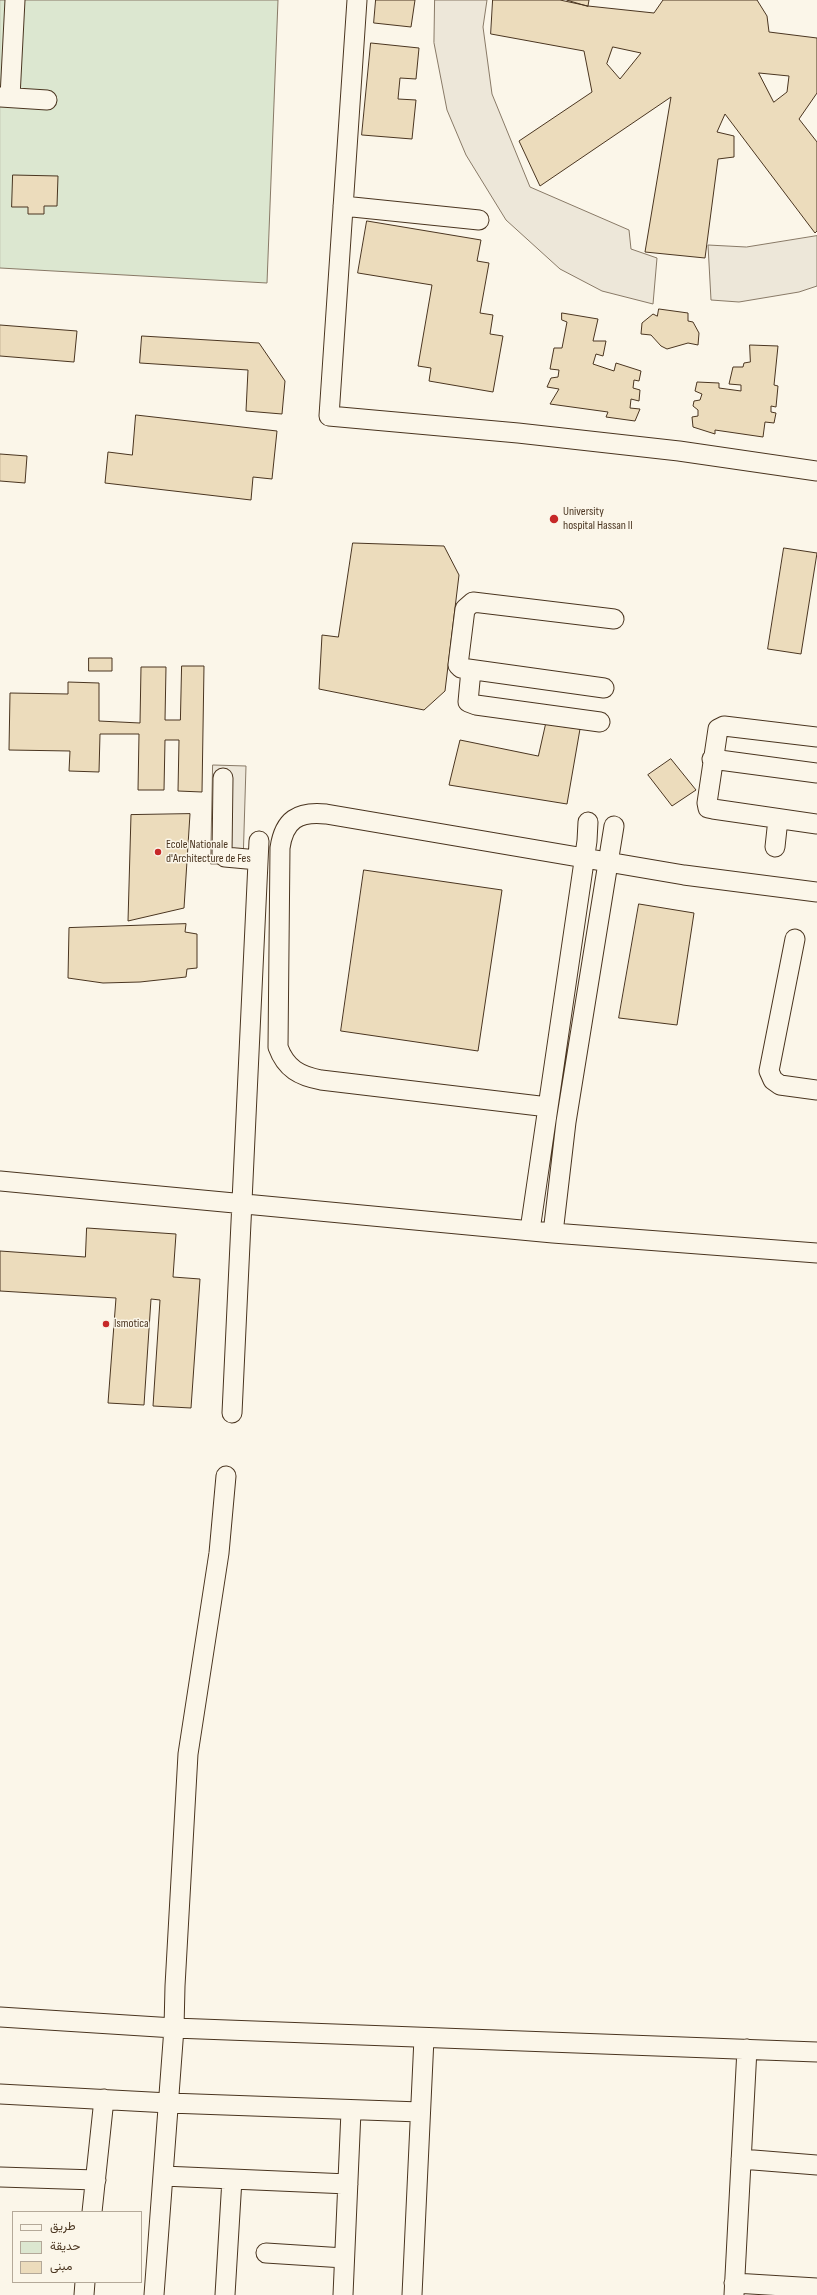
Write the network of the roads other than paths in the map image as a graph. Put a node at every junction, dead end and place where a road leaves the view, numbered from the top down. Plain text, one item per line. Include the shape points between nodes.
1 (15, 0) edge
2 (357, 0) edge
3 (5, 97) edge
4 (47, 100) dead end
5 (343, 206) junction
6 (479, 220) dead end
7 (817, 471) edge
8 (614, 618) dead end
9 (471, 670) junction
10 (604, 688) dead end
11 (600, 722) dead end
12 (817, 737) edge
13 (712, 759) junction
14 (817, 773) edge
15 (223, 778) dead end
16 (778, 819) junction
17 (588, 822) dead end
18 (817, 824) edge
19 (614, 826) dead end
20 (259, 841) dead end
21 (775, 848) dead end
22 (585, 858) junction
23 (258, 860) junction
24 (608, 862) junction
25 (817, 892) edge
26 (796, 939) dead end
27 (817, 1090) edge
28 (548, 1107) junction
29 (544, 1134) junction
30 (564, 1136) junction
31 (0, 1181) edge
32 (243, 1203) junction
33 (530, 1230) junction
34 (553, 1232) junction
35 (817, 1253) edge
36 (232, 1413) dead end
37 (226, 1476) dead end
38 (0, 2017) edge
39 (174, 2028) junction
40 (424, 2038) junction
41 (747, 2049) junction
42 (817, 2052) edge
43 (0, 2094) edge
44 (104, 2099) junction
45 (169, 2103) junction
46 (351, 2111) junction
47 (420, 2112) junction
48 (741, 2159) junction
49 (817, 2164) edge
50 (163, 2176) junction
51 (0, 2177) edge
52 (232, 2179) junction
53 (96, 2180) junction
54 (348, 2184) junction
55 (92, 2211) edge
56 (266, 2253) dead end
57 (344, 2258) junction
58 (85, 2283) edge
59 (817, 2288) edge
60 (734, 2289) edge
61 (84, 2295) edge
62 (154, 2295) edge
63 (225, 2295) edge
64 (343, 2295) edge
65 (412, 2295) edge

1 - 3 street
2 - 5 street
3 - 4 street
5 - 6 street
5 - 7 street via 328,416 518,432
8 - 9 street via 473,602 465,609 458,665
9 - 10 street
9 - 11 street via 468,702
12 - 13 street via 724,726 718,729
13 - 14 street
13 - 16 street via 708,808
15 - 23 street via 222,854 225,857
16 - 18 street
16 - 21 street
17 - 22 street
19 - 24 street
20 - 23 street
22 - 24 street
22 - 28 street
22 - 28 street via 318,813 296,818 290,822 282,835 278,1048 284,1062 306,1077 321,1080
23 - 32 street
24 - 25 street via 684,875
24 - 30 street
26 - 27 street via 769,1071 773,1080 780,1085
28 - 29 street
29 - 30 street
29 - 33 street
30 - 34 street
31 - 32 street
32 - 33 street
32 - 36 street
33 - 34 street
34 - 35 street
37 - 39 street via 219,1553 188,1754
38 - 39 street
39 - 40 street
39 - 45 street
40 - 41 street via 515,2039
40 - 47 street
41 - 42 street
41 - 48 street
43 - 44 street
44 - 45 street
44 - 53 street
45 - 46 street
45 - 50 street
46 - 47 street
46 - 54 street
47 - 65 street
48 - 49 street
48 - 60 street
50 - 52 street
50 - 62 street
51 - 53 street
52 - 54 street
52 - 63 street
53 - 55 street
54 - 57 street
56 - 57 street
57 - 64 street
58 - 61 street
59 - 60 street

